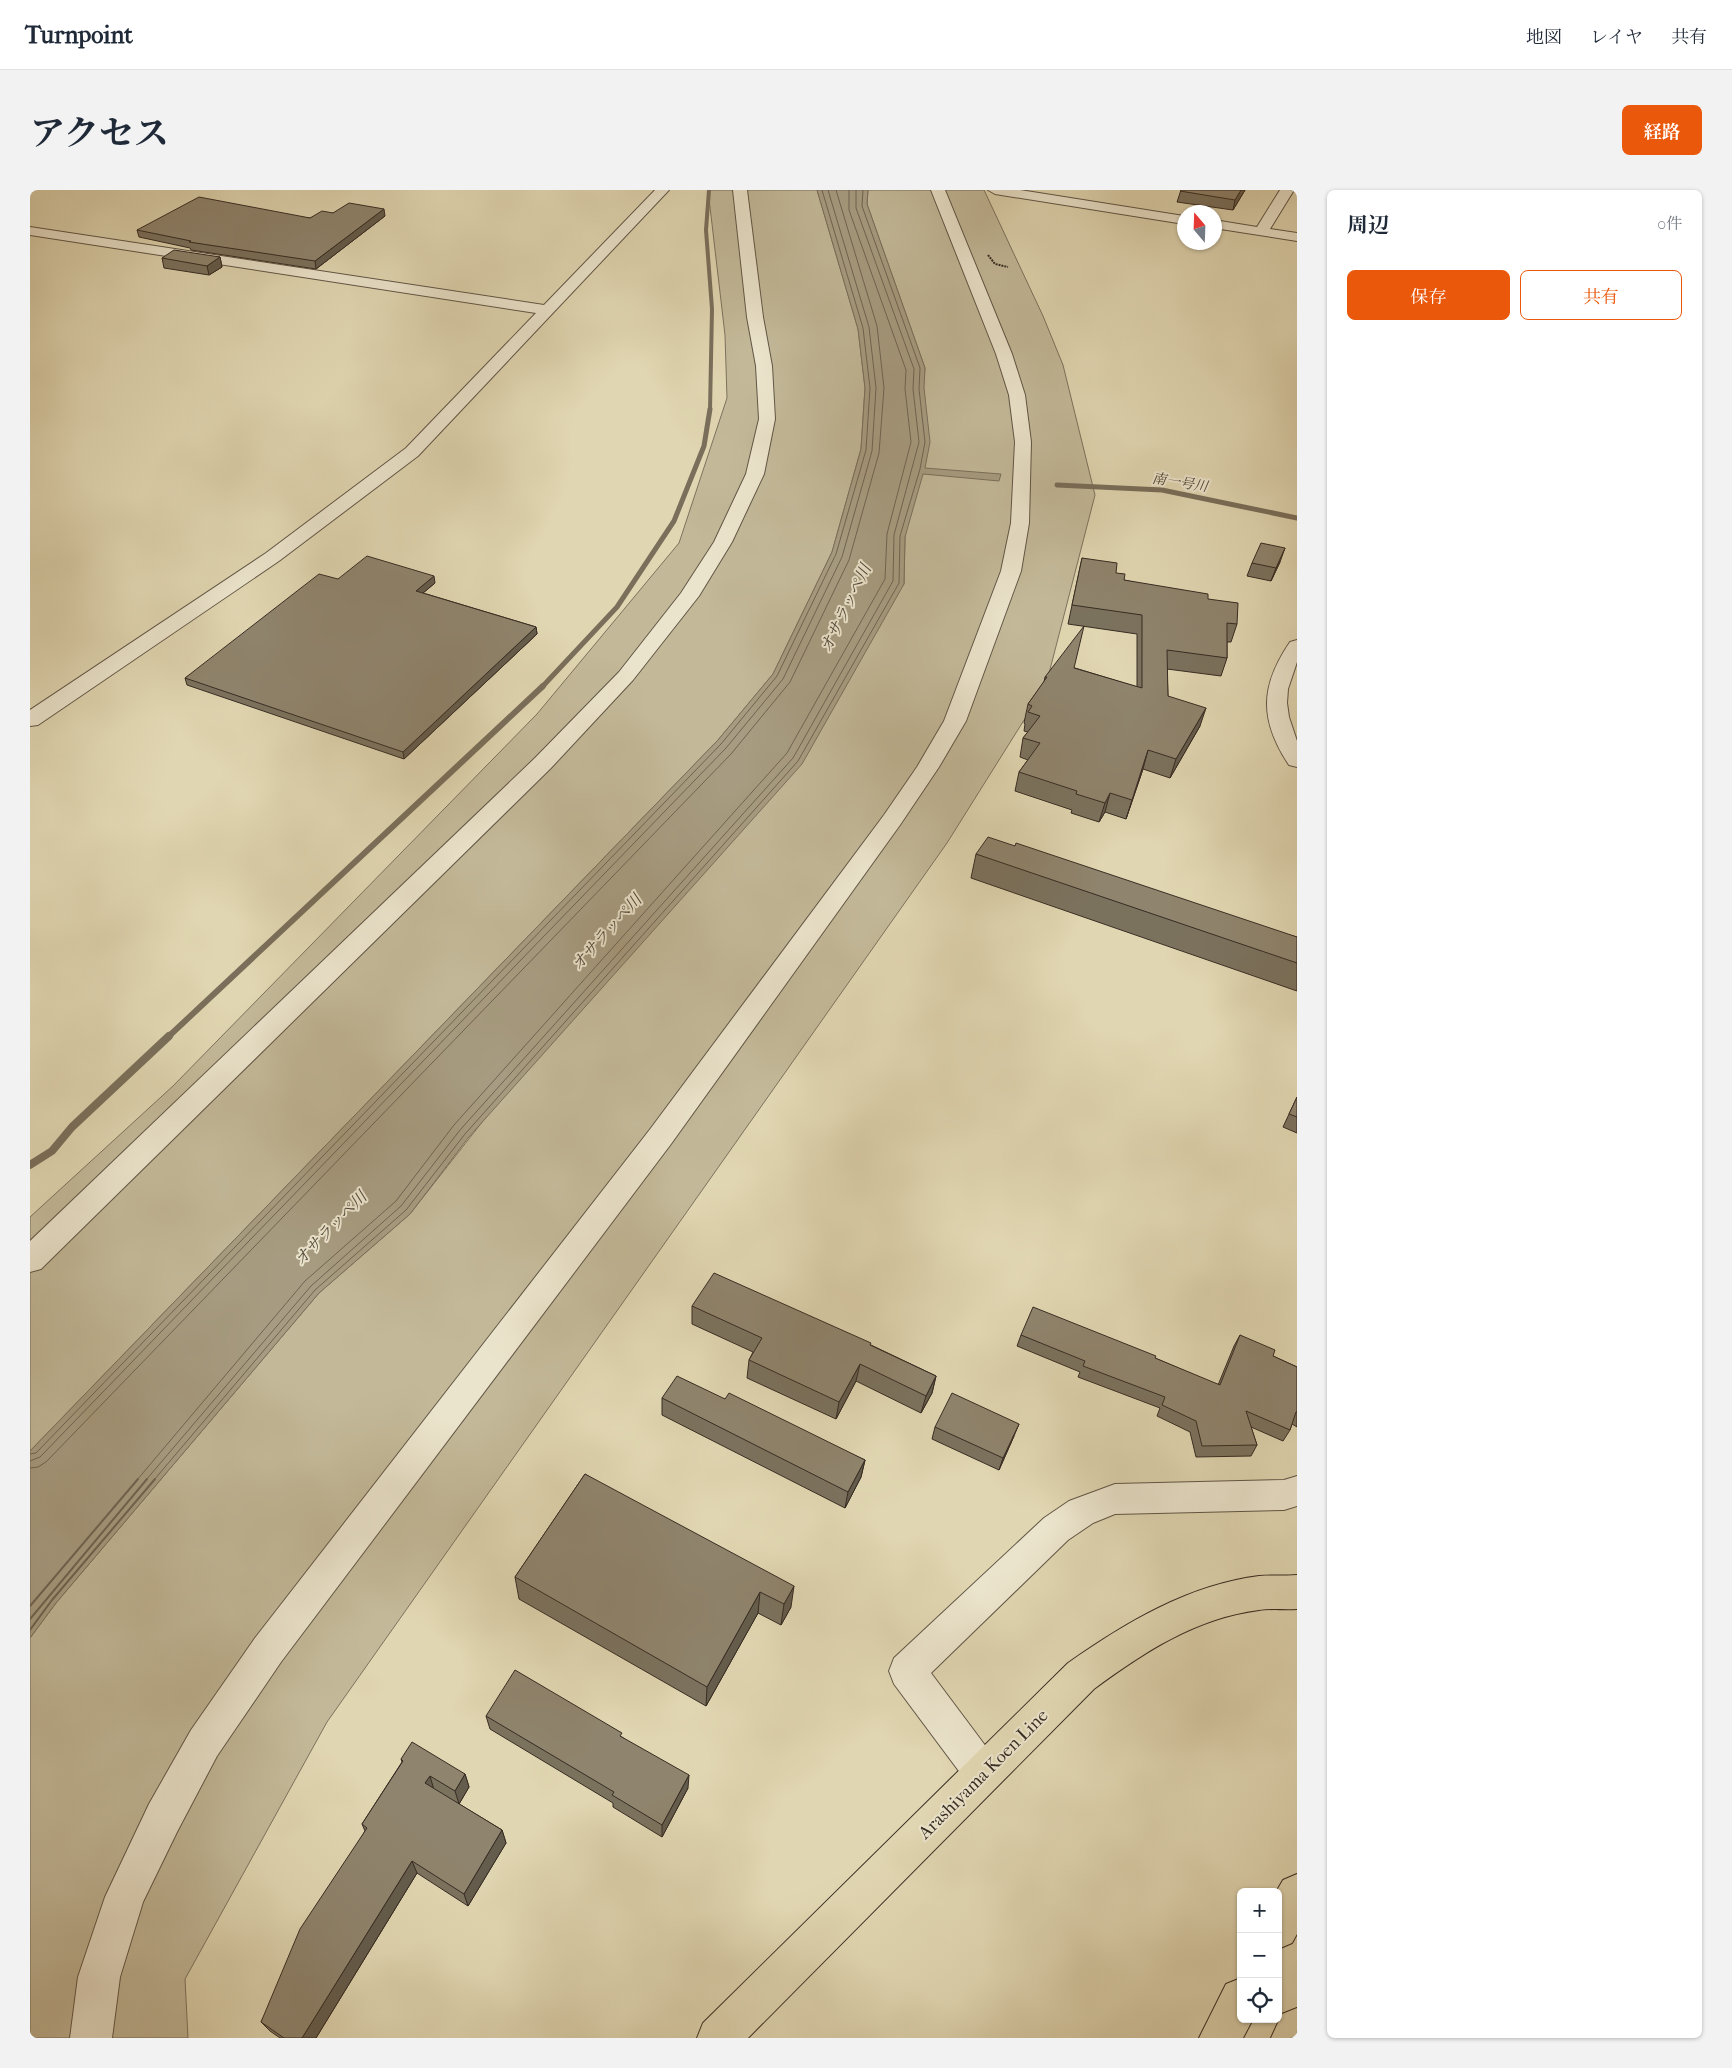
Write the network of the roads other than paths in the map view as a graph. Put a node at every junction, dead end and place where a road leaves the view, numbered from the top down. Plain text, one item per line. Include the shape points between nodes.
1 (662, 190) edge
2 (740, 190) edge
3 (938, 190) edge
4 (996, 190) edge
5 (1287, 190) edge
6 (1177, 219) edge
7 (1222, 225) edge
8 (30, 231) edge
9 (1261, 232) junction
10 (1297, 238) edge
11 (546, 310) junction
12 (1297, 646) edge
13 (30, 720) edge
14 (1297, 760) edge
15 (30, 1260) edge
16 (1297, 1491) edge
17 (1297, 1592) edge
18 (983, 1773) junction
19 (1297, 1894) edge
20 (1282, 1922) edge
21 (1237, 2006) edge
22 (1297, 2029) edge
23 (91, 2038) edge
24 (718, 2038) edge
25 (1220, 2038) edge
26 (1292, 2038) edge

1 - 11 street
2 - 15 street via 764,366 767,419 754,474 742,503 698,583 626,676 543,763
3 - 23 street via 1004,354 1017,395 1023,442 1020,523 1011,571 955,721 892,820 661,1136 268,1650 204,1743 125,1897 99,1977
4 - 6 street
5 - 9 street
7 - 9 street
8 - 11 street
9 - 10 street
11 - 13 street via 412,452 379,479 262,563
12 - 14 street via 1283,667 1276,693 1280,727
16 - 18 street via 1284,1495 1115,1499 1081,1512 1056,1529 907,1671
17 - 18 main road, Arashiyama Koen Line via 1258,1593 1216,1603 1178,1616 1141,1634 1081,1676
18 - 24 main road, Arashiyama Koen Line
19 - 20 main road
21 - 25 main road
22 - 26 main road

